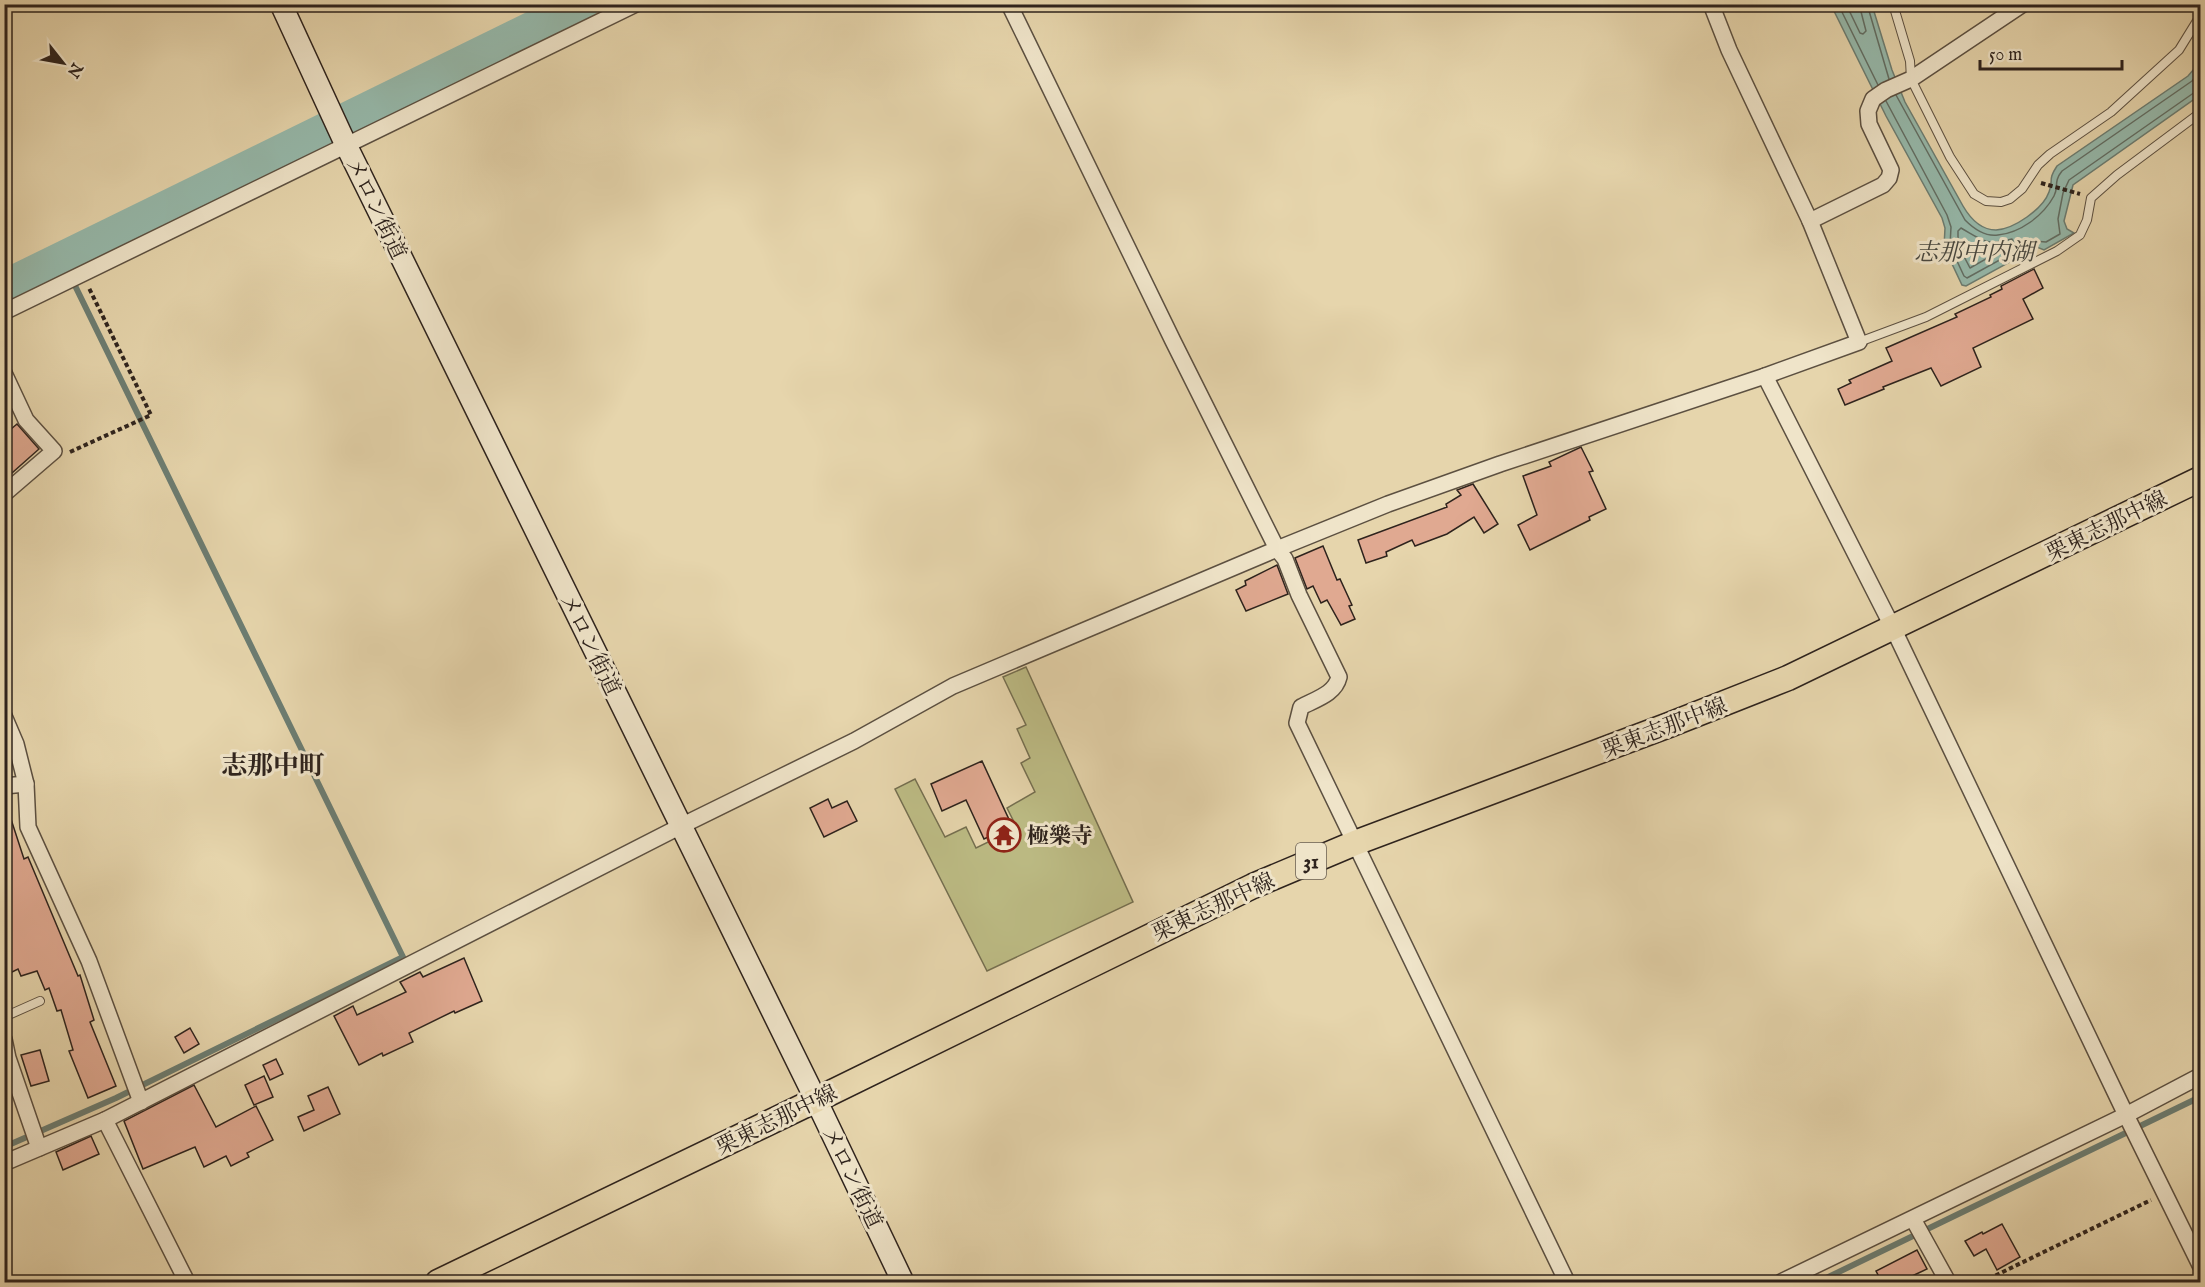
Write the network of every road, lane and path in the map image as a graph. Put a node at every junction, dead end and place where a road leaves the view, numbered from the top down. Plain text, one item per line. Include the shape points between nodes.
1 (281, 4) edge
2 (636, 4) edge
3 (1009, 4) edge
4 (1711, 4) edge
5 (1893, 4) edge
6 (2023, 4) edge
7 (2200, 16) edge
8 (1911, 79) junction
9 (2200, 113) edge
10 (345, 141) junction
11 (2029, 179) junction
12 (2091, 198) junction
13 (1810, 221) junction
14 (82, 274) junction
15 (4, 312) edge
16 (1858, 342) junction
17 (4, 373) edge
18 (1765, 376) junction
19 (54, 451) junction
20 (2200, 479) edge
21 (4, 494) edge
22 (1277, 549) junction
23 (1893, 628) junction
24 (4, 716) edge
25 (26, 784) junction
26 (4, 786) edge
27 (681, 826) junction
28 (1355, 843) junction
29 (40, 1001) dead end
30 (4, 1017) edge
31 (4, 1039) edge
32 (2200, 1076) edge
33 (816, 1100) junction
34 (141, 1102) junction
35 (2127, 1117) junction
36 (105, 1120) junction
37 (39, 1148) junction
38 (4, 1163) edge
39 (2165, 1193) junction
40 (1915, 1223) junction
41 (2200, 1265) edge
42 (187, 1282) edge
43 (438, 1282) edge
44 (903, 1282) edge
45 (1567, 1282) edge
46 (1781, 1282) edge
47 (1948, 1282) edge
48 (1982, 1282) edge

1 - 10 street, メロン街道
2 - 10 street
3 - 22 street
4 - 13 street
5 - 8 lane via 1910,61
6 - 8 street
7 - 11 lane via 2179,50 2111,112 2050,154
8 - 11 lane via 1974,194 1986,201 2001,202 2010,199
8 - 13 street via 1873,99 1868,111 1869,123 1888,159 1889,178 1883,185
9 - 12 lane
10 - 14 street
10 - 27 street, メロン街道
11 - 12 path
12 - 16 lane via 2080,235 2057,251 1926,317
13 - 16 street
14 - 15 street
14 - 19 path via 151,415 59,457
16 - 18 street
17 - 19 street via 26,420
18 - 22 street via 1500,464
18 - 23 street
19 - 21 street
20 - 23 main road, 栗東志那中線 / 31
22 - 27 street via 953,686 854,741
22 - 28 street via 1339,677 1331,692 1301,707 1297,723
23 - 28 main road, 栗東志那中線 / 31 via 1788,678
23 - 35 street
24 - 25 street
25 - 26 street
25 - 34 street via 28,826 89,961
27 - 33 street, メロン街道
27 - 34 street
28 - 33 main road, 栗東志那中線 / 31 via 1252,886
28 - 45 street
29 - 30 lane
31 - 37 street
32 - 35 street
33 - 43 main road, 栗東志那中線 / 31
33 - 44 street, メロン街道
34 - 36 street
35 - 39 street
35 - 40 street
36 - 37 street
36 - 42 street
37 - 38 street
39 - 41 street
39 - 48 path
40 - 46 street
40 - 47 street

